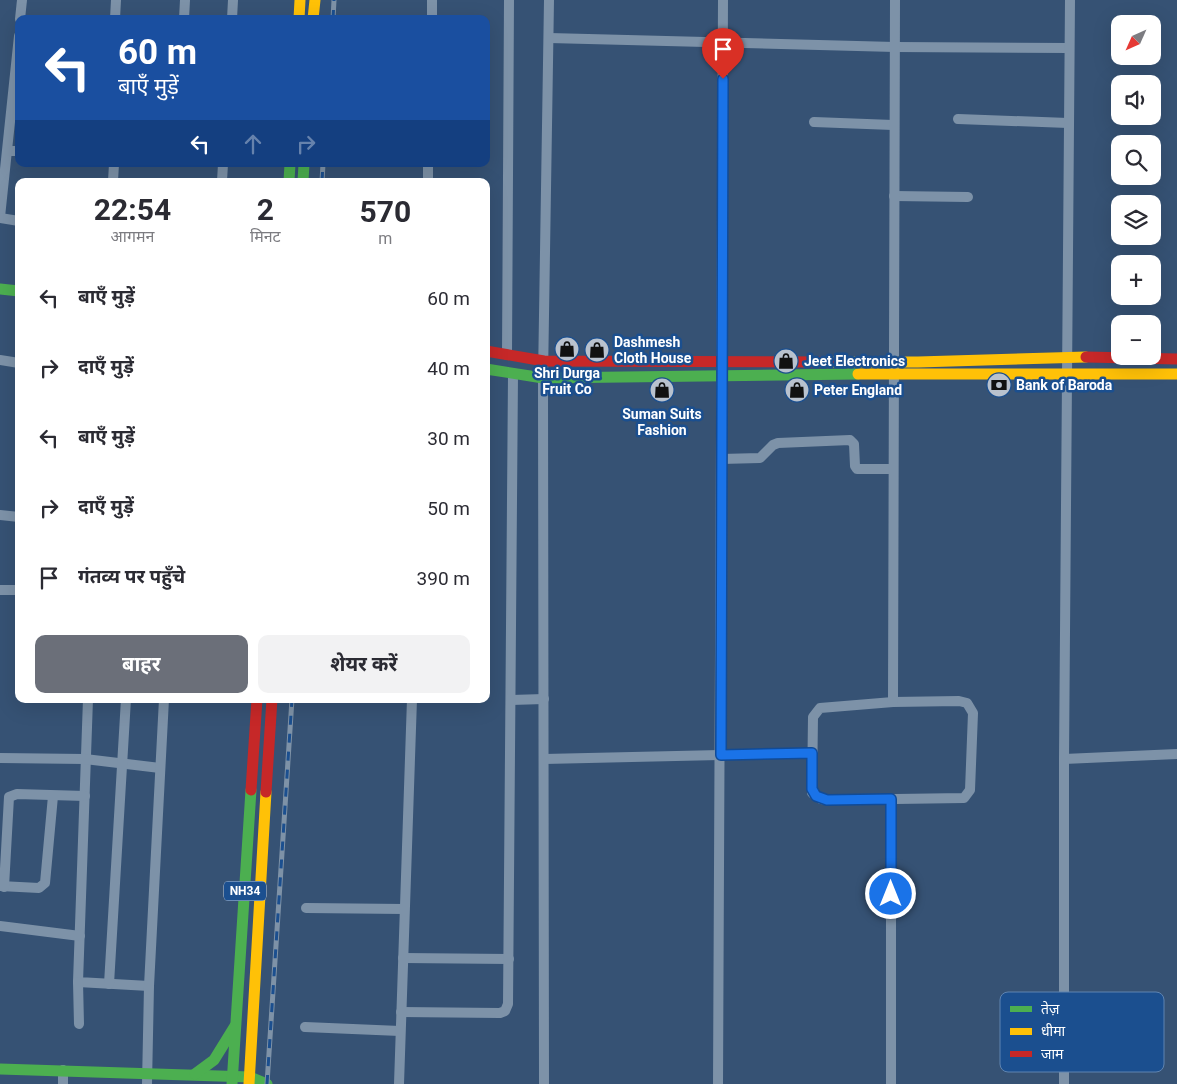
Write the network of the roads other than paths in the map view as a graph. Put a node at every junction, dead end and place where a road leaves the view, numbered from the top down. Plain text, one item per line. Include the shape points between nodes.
1 (22, 0) edge
2 (116, 0) edge
3 (185, 0) edge
4 (233, 0) edge
5 (300, 0) edge
6 (315, 0) edge
7 (432, 0) edge
8 (509, 0) edge
9 (549, 0) edge
10 (723, 0) edge
11 (895, 0) edge
12 (1070, 0) edge
13 (20, 15) edge
14 (115, 15) edge
15 (184, 15) edge
16 (232, 15) edge
17 (299, 15) edge
18 (314, 15) edge
19 (432, 15) edge
20 (549, 38) junction
21 (723, 41) junction
22 (895, 47) junction
23 (1069, 48) junction
24 (958, 118) dead end
25 (814, 122) dead end
26 (1068, 123) junction
27 (894, 125) junction
28 (15, 128) edge
29 (14, 151) edge
30 (894, 196) junction
31 (968, 197) dead end
32 (0, 217) edge
33 (15, 220) edge
34 (0, 289) edge
35 (15, 291) edge
36 (490, 352) edge
37 (507, 355) junction
38 (1067, 356) junction
39 (1177, 359) edge
40 (0, 360) edge
41 (544, 361) junction
42 (895, 361) junction
43 (15, 362) edge
44 (722, 362) junction
45 (490, 370) edge
46 (513, 374) junction
47 (1068, 374) junction
48 (1177, 374) edge
49 (722, 375) junction
50 (895, 375) junction
51 (543, 378) junction
52 (721, 459) junction
53 (893, 469) junction
54 (0, 515) edge
55 (15, 517) edge
56 (0, 590) edge
57 (15, 590) edge
58 (544, 699) junction
59 (511, 700) junction
60 (893, 702) junction
61 (88, 703) edge
62 (126, 703) edge
63 (164, 703) edge
64 (257, 703) edge
65 (272, 703) edge
66 (412, 703) edge
67 (812, 753) junction
68 (1177, 754) edge
69 (721, 755) junction
70 (0, 758) edge
71 (85, 759) junction
72 (544, 759) junction
73 (1064, 759) junction
74 (122, 764) junction
75 (160, 768) junction
76 (53, 796) junction
77 (85, 796) junction
78 (891, 799) junction
79 (2, 886) edge
80 (306, 908) dead end
81 (404, 909) junction
82 (0, 926) edge
83 (80, 936) junction
84 (403, 958) junction
85 (509, 959) junction
86 (78, 982) junction
87 (109, 984) junction
88 (149, 986) junction
89 (1064, 992) edge
90 (401, 1012) junction
91 (79, 1024) dead end
92 (236, 1025) junction
93 (306, 1027) dead end
94 (400, 1031) junction
95 (0, 1069) edge
96 (63, 1070) junction
97 (195, 1074) junction
98 (147, 1078) edge
99 (232, 1080) edge
100 (250, 1080) edge
101 (63, 1084) edge
102 (267, 1084) edge
103 (398, 1084) edge
104 (544, 1084) edge
105 (718, 1084) edge
106 (891, 1084) edge

1 - 13 street
2 - 14 street
3 - 15 street
4 - 16 street
5 - 17 main road
6 - 18 main road
7 - 19 street
8 - 37 street
9 - 20 street
10 - 21 street
11 - 22 street
12 - 23 street
20 - 21 street
20 - 41 street
21 - 22 street
21 - 44 street
22 - 23 street
22 - 27 street
23 - 26 street
24 - 26 street
25 - 27 street
26 - 38 street
27 - 30 street
28 - 29 street
29 - 32 street
30 - 31 street
30 - 42 street
32 - 33 street
34 - 35 main road
36 - 37 main road
37 - 41 main road
38 - 39 main road
38 - 42 main road
38 - 47 street
40 - 43 street
41 - 44 main road
41 - 51 street
42 - 44 main road
42 - 50 street
44 - 49 street
45 - 46 main road
46 - 51 main road
46 - 59 street
47 - 48 main road
47 - 50 main road
47 - 73 street
49 - 50 main road
49 - 51 main road
49 - 52 street
50 - 53 street
51 - 58 street
52 - 53 street via 760,458 778,443 850,440 854,444 857,469
52 - 69 street
53 - 60 street
54 - 55 street
56 - 57 street
58 - 59 street
58 - 72 street
59 - 85 street
60 - 67 street via 820,708 813,717
60 - 78 street via 959,701 967,703 972,713 970,790 967,796
61 - 71 street
62 - 74 street
63 - 75 street
64 - 92 main road, NH34
65 - 100 main road, NH34
66 - 81 street
67 - 69 street
67 - 78 street via 812,789 816,796 827,800
68 - 73 street
69 - 72 street
69 - 105 street
70 - 71 street
71 - 74 street
71 - 77 street
72 - 104 street
73 - 89 street
74 - 75 street
74 - 87 street
75 - 88 street
76 - 77 street
76 - 79 street via 45,883 39,888
76 - 79 street via 17,794 9,797
77 - 83 street
78 - 106 street
80 - 81 street
81 - 84 street
82 - 83 street
83 - 86 street
84 - 85 street
84 - 90 street
85 - 90 street via 508,1004 503,1013
86 - 87 street
86 - 91 street
87 - 88 street
88 - 98 street
90 - 94 street
92 - 97 main road via 217,1056
92 - 99 main road, NH34
93 - 94 street
94 - 103 street
95 - 96 main road
96 - 98 main road
96 - 101 street
97 - 98 main road
97 - 99 main road
99 - 100 main road
100 - 102 main road

